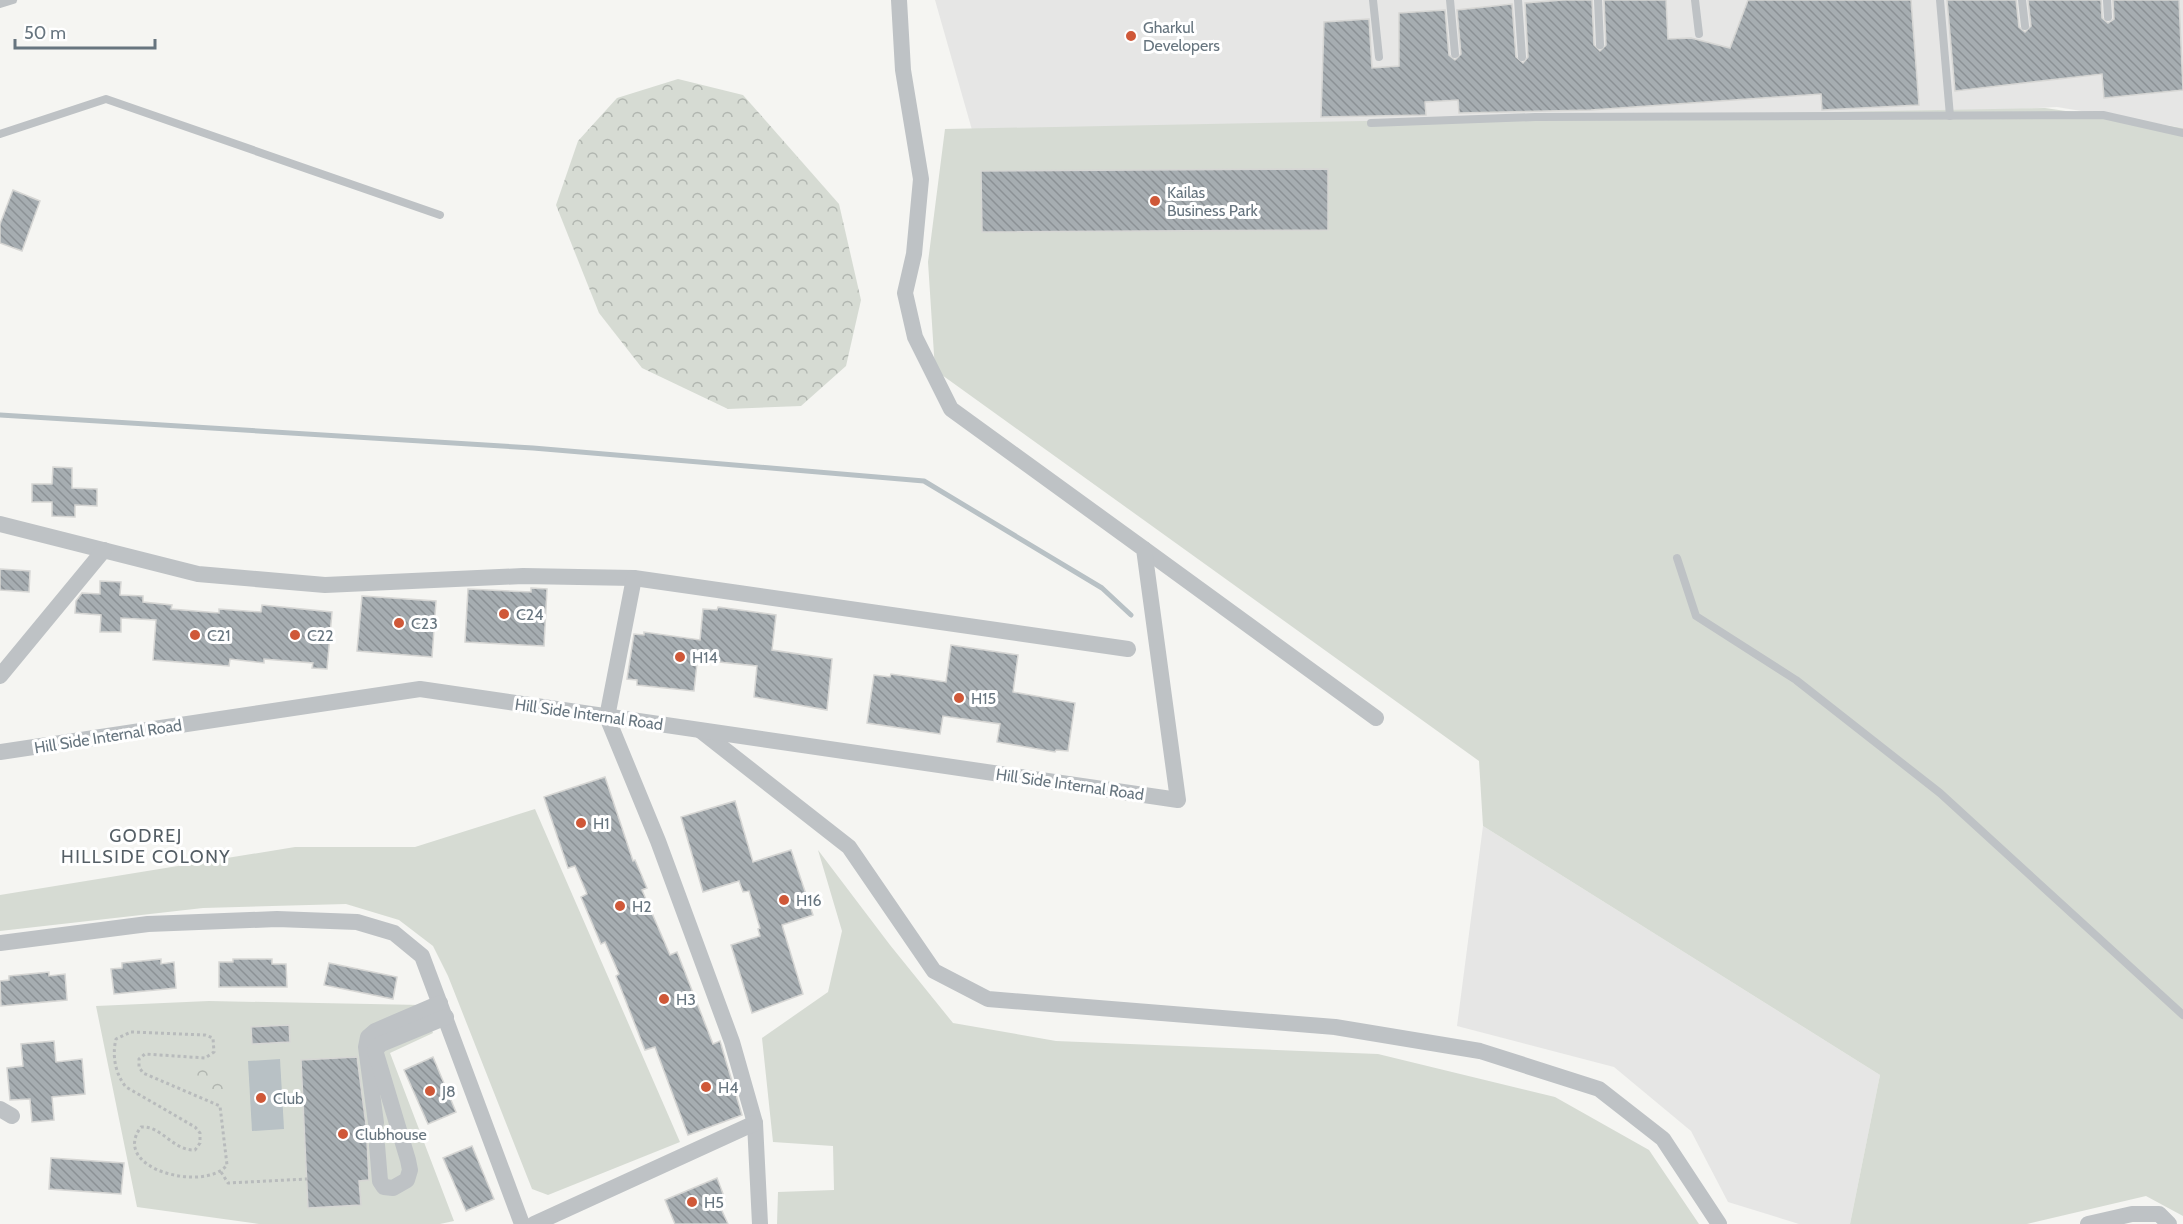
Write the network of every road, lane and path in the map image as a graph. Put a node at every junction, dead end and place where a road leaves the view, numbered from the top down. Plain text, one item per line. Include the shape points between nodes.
1 (13, 0) edge
2 (898, 0) edge
3 (1373, 0) edge
4 (1450, 0) edge
5 (1518, 0) edge
6 (1598, 0) edge
7 (1695, 0) edge
8 (1940, 0) edge
9 (2022, 0) edge
10 (2107, 0) edge
11 (0, 4) edge
12 (2108, 17) dead end
13 (2025, 26) dead end
14 (1699, 34) dead end
15 (1600, 45) dead end
16 (1455, 54) dead end
17 (1379, 57) dead end
18 (1522, 57) dead end
19 (1950, 116) junction
20 (1371, 123) dead end
21 (2183, 133) edge
22 (0, 134) edge
23 (440, 215) dead end
24 (0, 524) edge
25 (1144, 549) junction
26 (104, 550) junction
27 (1677, 558) dead end
28 (634, 579) junction
29 (1128, 649) dead end
30 (0, 676) edge
31 (607, 717) junction
32 (1376, 718) dead end
33 (699, 729) junction
34 (0, 752) edge
35 (0, 943) edge
36 (443, 1010) junction
37 (2183, 1015) edge
38 (376, 1123) dead end
39 (755, 1123) junction
40 (377, 1145) dead end
41 (221, 1172) junction
42 (307, 1179) dead end
43 (522, 1224) edge
44 (534, 1224) edge
45 (760, 1224) edge
46 (1719, 1224) edge
47 (2088, 1224) edge
48 (2169, 1224) edge

1 - 11 lane
2 - 25 street via 903,70 921,179 914,254 905,293 915,337 951,409
3 - 17 lane
4 - 16 lane
5 - 18 lane
6 - 15 lane
7 - 14 lane
8 - 19 lane
9 - 13 lane
10 - 12 lane
19 - 20 lane via 1535,117
19 - 21 lane via 2103,115
22 - 23 lane via 106,99
24 - 26 street
25 - 32 street
25 - 33 street, Hill Side Internal Road via 1178,800
26 - 28 street via 198,573 325,585 523,576
26 - 30 street
27 - 37 lane via 1696,616 1796,680 1940,793
28 - 29 street
28 - 31 street
31 - 33 street, Hill Side Internal Road
31 - 34 street, Hill Side Internal Road via 420,689
31 - 39 street via 658,841 728,1031
33 - 46 street via 849,847 934,971 988,999 1335,1027 1480,1051 1599,1089 1663,1139
35 - 36 street via 148,924 277,919 357,922 394,933 422,956
36 - 38 street via 368,1036
36 - 40 street via 375,1050 408,1160 407,1180 393,1188 384,1187
36 - 43 street
39 - 44 street
39 - 45 street
41 - 41 path via 227,1165 220,1106 143,1073 139,1067 139,1059 145,1054 205,1058 214,1052 213,1038 131,1032 116,1039 114,1058 120,1081 200,1133 200,1143 195,1150 188,1150 152,1128 141,1127 135,1142 143,1162 168,1175 214,1176
41 - 42 path via 228,1183
47 - 48 street via 2132,1214 2159,1214

